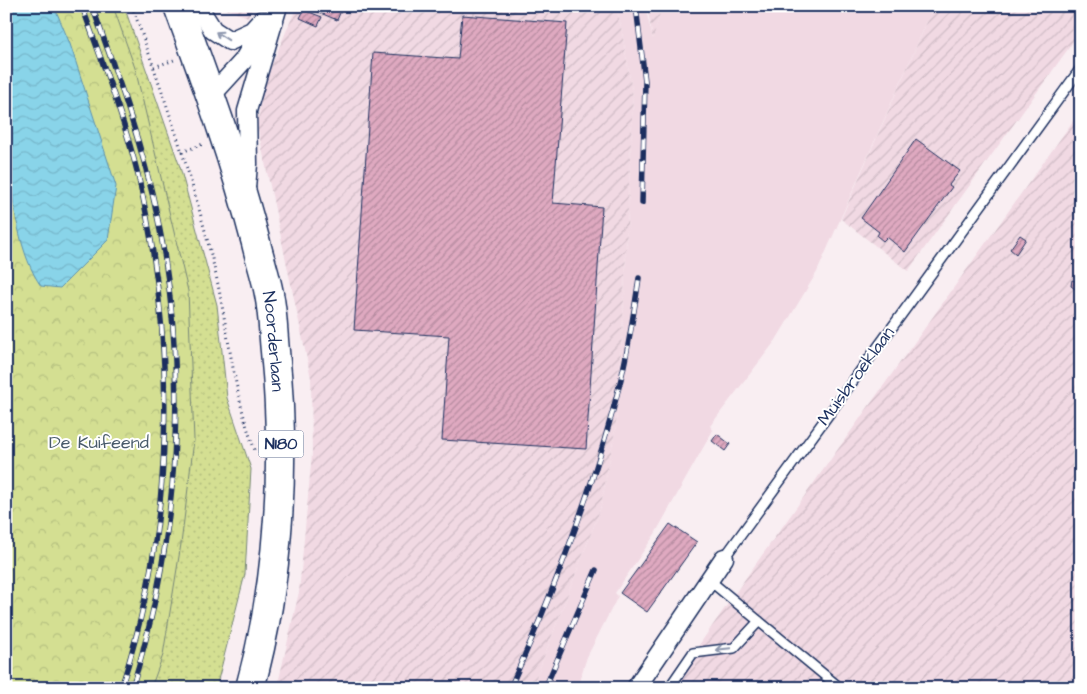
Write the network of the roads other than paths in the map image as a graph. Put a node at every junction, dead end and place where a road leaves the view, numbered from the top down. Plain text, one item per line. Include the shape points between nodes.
1 (178, 6) edge
2 (198, 6) edge
3 (276, 6) edge
4 (1081, 68) edge
5 (211, 96) junction
6 (245, 201) junction
7 (724, 558) joint
8 (709, 580) junction
9 (759, 621) junction
10 (250, 688) edge
11 (636, 688) edge
12 (668, 688) edge
13 (840, 688) edge

1 - 5 main road, Noorderlaan / N180
3 -> 2 street via 252,32 230,41 213,30
3 - 5 street via 242,61
3 - 6 street via 247,112
4 - 7 lane, Muisbroeklaan
5 - 6 main road, Noorderlaan / N180
6 - 10 main road, Noorderlaan / N180 via 269,295 280,398 281,455 272,574
7 - 8 street, Muisbroeklaan
8 - 9 lane
8 - 11 street, Muisbroeklaan
9 -> 12 lane via 734,648 693,653
9 - 13 lane

